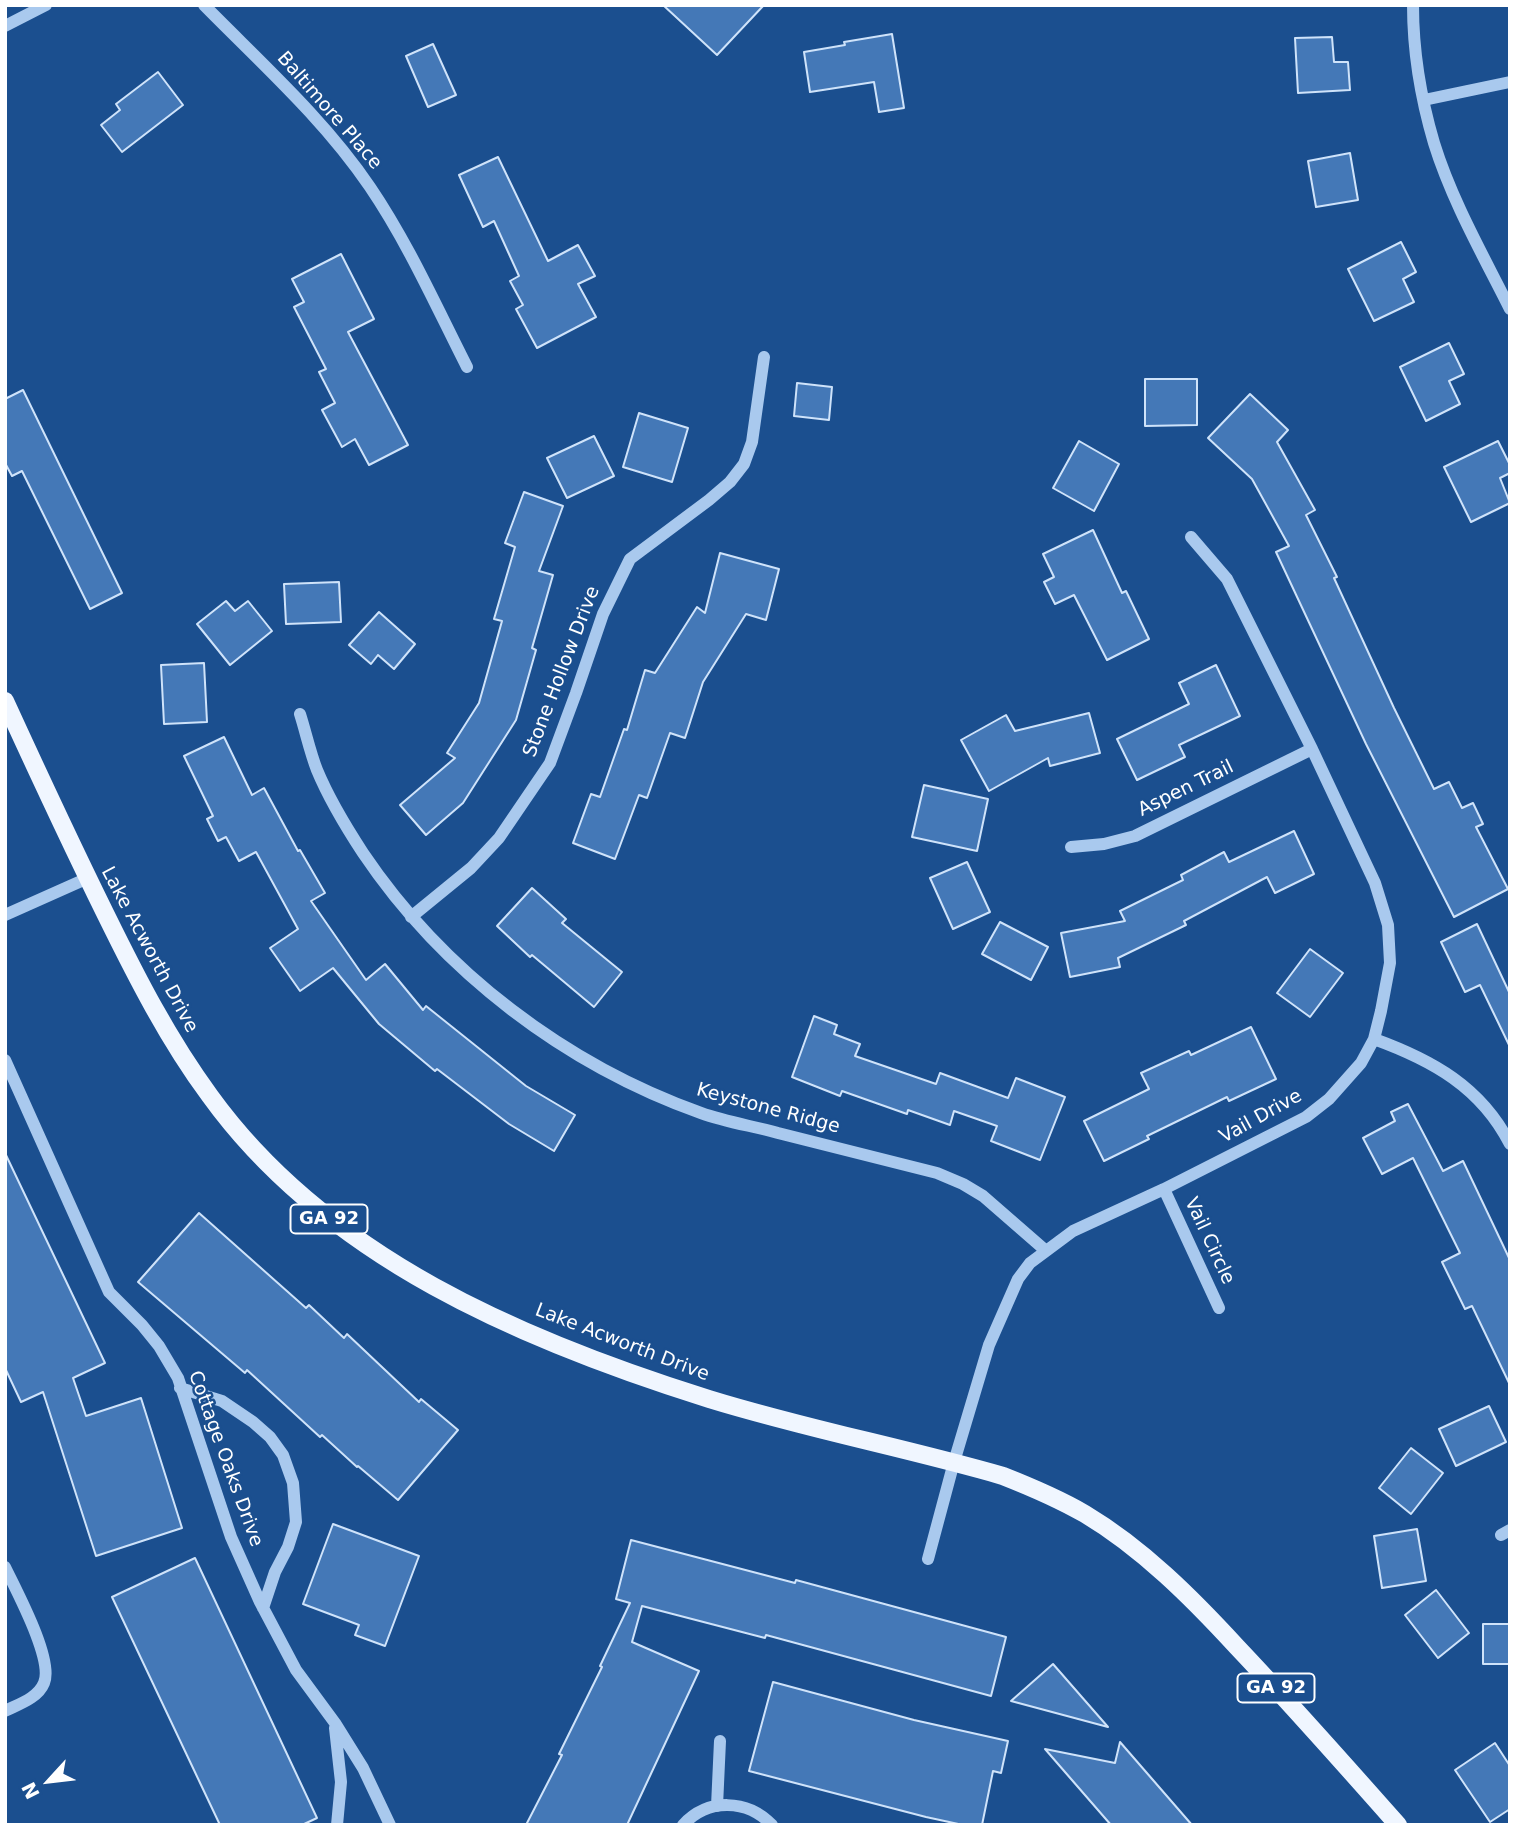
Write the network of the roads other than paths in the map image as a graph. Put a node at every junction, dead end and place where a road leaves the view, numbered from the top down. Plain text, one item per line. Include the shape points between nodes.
1 (46, 5) edge
2 (204, 5) edge
3 (1413, 5) edge
4 (5, 26) edge
5 (1510, 82) edge
6 (1424, 100) junction
7 (1510, 309) edge
8 (764, 357) dead end
9 (467, 366) dead end
10 (1191, 537) dead end
11 (5, 701) edge
12 (300, 714) dead end
13 (1312, 749) junction
14 (1071, 847) dead end
15 (88, 878) junction
16 (5, 915) edge
17 (411, 917) junction
18 (1374, 1039) junction
19 (5, 1060) edge
20 (1510, 1144) edge
21 (1164, 1189) junction
22 (1045, 1250) junction
23 (1219, 1308) dead end
24 (180, 1388) junction
25 (954, 1462) junction
26 (928, 1559) dead end
27 (5, 1567) edge
28 (263, 1608) junction
29 (5, 1711) edge
30 (335, 1723) junction
31 (720, 1741) dead end
32 (717, 1806) junction
33 (337, 1825) edge
34 (390, 1825) edge
35 (683, 1825) edge
36 (772, 1825) edge
37 (1398, 1825) edge

1 - 4 street
2 - 9 street, Baltimore Place via 320,124 370,187
3 - 6 street
5 - 6 street
6 - 7 street via 1451,187
8 - 17 street, Stone Hollow Drive via 752,442 744,464 709,500 631,559 603,614 550,763 499,838
10 - 13 street, Vail Drive via 1227,579
11 - 15 main road, Lake Acworth Drive / GA 92
12 - 17 street, Keystone Ridge via 317,770 343,822
13 - 14 street, Aspen Trail via 1135,835
13 - 18 street, Vail Drive via 1375,883 1388,925 1390,963
15 - 16 street
15 - 25 main road, Lake Acworth Drive / GA 92 via 147,998 211,1098 280,1177 375,1251 486,1312 582,1354 709,1399
17 - 22 street, Keystone Ridge via 475,981 527,1022 590,1061 702,1113 937,1173 983,1196
18 - 20 street via 1449,1074 1480,1100
18 - 21 street, Vail Drive via 1361,1063 1306,1117
19 - 24 street, Cottage Oaks Drive via 109,1292 159,1346
21 - 22 street, Vail Drive via 1073,1231
21 - 23 street, Vail Circle
22 - 25 street, Vail Drive via 1018,1279 989,1345
24 - 28 street, Cottage Oaks Drive via 231,1537
24 - 28 street via 222,1401 270,1437 283,1455 293,1483 296,1522
25 - 26 street, Vail Drive
25 - 37 main road, Lake Acworth Drive / GA 92 via 1043,1492 1085,1514 1147,1559 1255,1665
27 - 29 street via 44,1653 47,1670 36,1695
28 - 30 street, Cottage Oaks Drive via 296,1670
30 - 33 street via 341,1782
30 - 34 street, Cottage Oaks Drive
31 - 32 street
32 - 35 street via 709,1806
32 - 36 street via 741,1805

